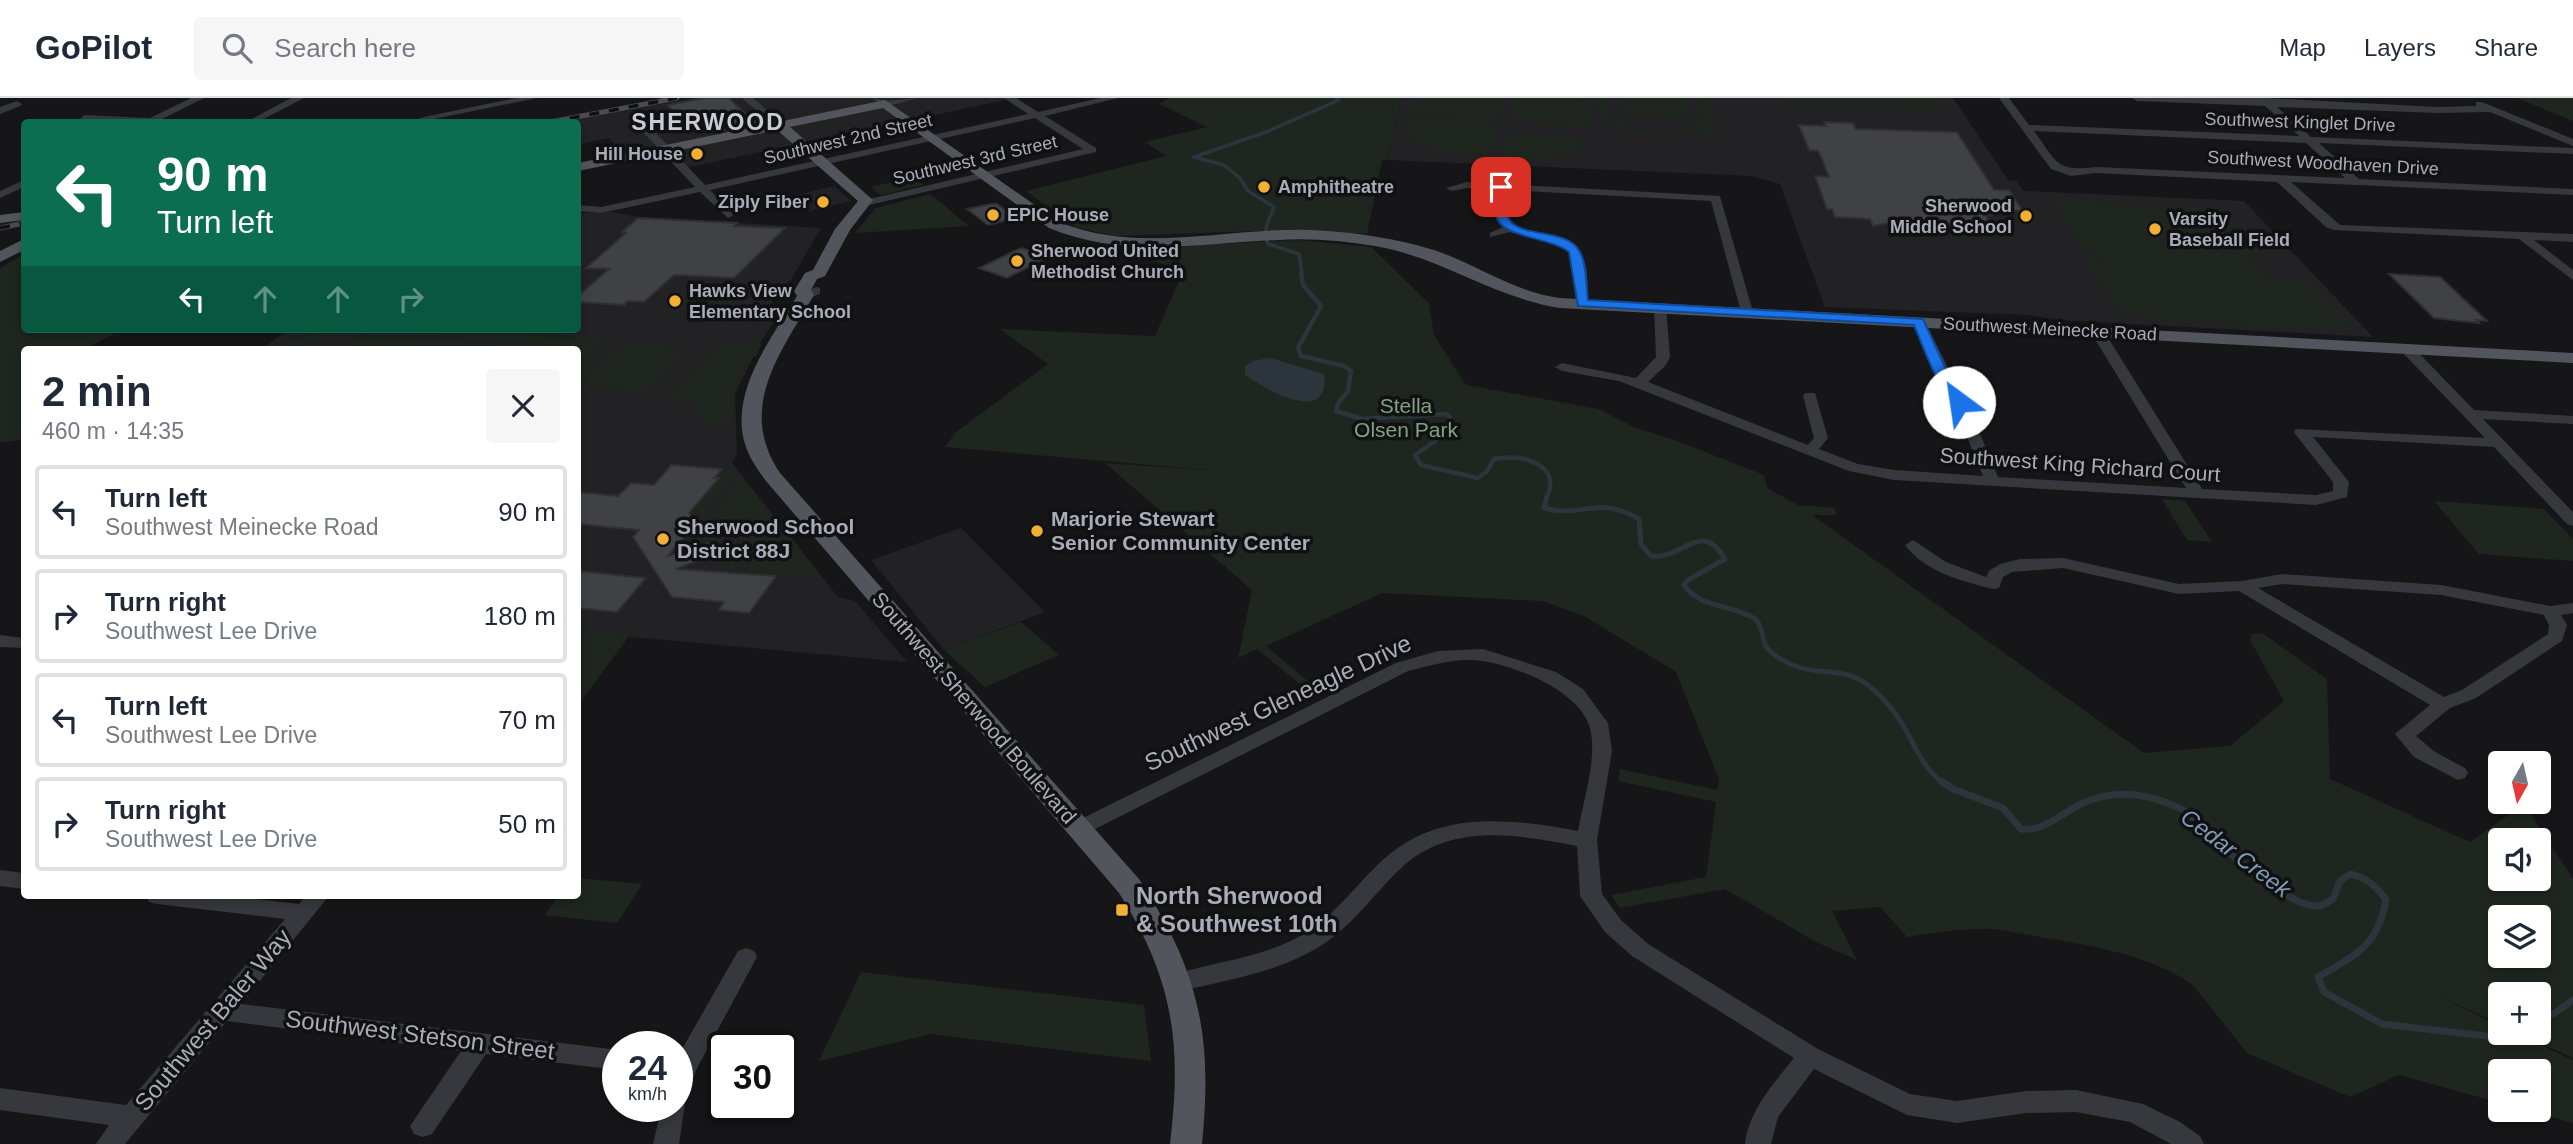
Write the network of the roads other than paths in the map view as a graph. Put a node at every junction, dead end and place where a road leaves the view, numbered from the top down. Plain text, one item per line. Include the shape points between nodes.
1 (199, 98) edge
2 (299, 98) edge
3 (532, 98) edge
4 (747, 98) edge
5 (913, 98) edge
6 (1009, 98) edge
7 (1112, 98) edge
8 (2004, 98) edge
9 (2137, 98) edge
10 (2465, 98) edge
11 (881, 101) edge
12 (2265, 101) edge
13 (490, 102) edge
14 (17, 104) dead end
15 (2491, 108) junction
16 (0, 111) edge
17 (1036, 115) junction
18 (85, 118) dead end
19 (424, 118) dead end
20 (101, 119) edge
21 (156, 119) edge
22 (257, 119) edge
23 (779, 125) junction
24 (2026, 128) junction
25 (646, 129) dead end
26 (933, 137) junction
27 (2310, 141) junction
28 (2573, 143) edge
29 (666, 149) junction
30 (2573, 151) edge
31 (823, 162) junction
32 (581, 166) edge
33 (987, 176) junction
34 (2281, 179) junction
35 (2357, 183) junction
36 (21, 184) edge
37 (1501, 187) junction
38 (705, 188) junction
39 (1452, 188) dead end
40 (2573, 192) edge
41 (0, 195) edge
42 (865, 203) junction
43 (581, 208) edge
44 (728, 215) dead end
45 (21, 217) edge
46 (0, 219) edge
47 (1511, 228) junction
48 (1494, 235) dead end
49 (2524, 238) junction
50 (2573, 238) edge
51 (21, 248) edge
52 (0, 258) edge
53 (2573, 276) edge
54 (1582, 303) junction
55 (1660, 307) junction
56 (1747, 312) junction
57 (1919, 322) junction
58 (2097, 331) junction
59 (2406, 348) junction
60 (2573, 358) edge
61 (1562, 367) dead end
62 (1639, 383) junction
63 (1810, 396) dead end
64 (2469, 414) junction
65 (2573, 420) edge
66 (2496, 443) junction
67 (1810, 451) junction
68 (1992, 480) junction
69 (2197, 493) junction
70 (2573, 521) edge
71 (1913, 545) dead end
72 (2242, 586) junction
73 (2573, 608) edge
74 (2550, 611) junction
75 (0, 641) edge
76 (21, 643) edge
77 (2443, 704) junction
78 (2458, 773) dead end
79 (1079, 829) junction
80 (1587, 840) junction
81 (0, 878) edge
82 (21, 881) edge
83 (208, 899) edge
84 (311, 905) edge
85 (746, 957) dead end
86 (1180, 982) junction
87 (222, 1011) junction
88 (480, 1043) junction
89 (693, 1048) edge
90 (1810, 1056) junction
91 (602, 1058) edge
92 (0, 1099) edge
93 (131, 1117) junction
94 (671, 1122) edge
95 (423, 1126) dead end
96 (108, 1144) edge
97 (666, 1144) edge
98 (1186, 1144) edge
99 (1758, 1144) edge
100 (2191, 1144) edge

1 - 21 street
2 - 22 street
3 - 13 street
4 - 23 street
5 - 11 street
6 - 17 street
7 - 17 street, Southwest 2nd Street
8 - 24 street
9 - 12 street
10 - 15 street
11 - 23 main road
11 - 26 main road, Southwest Meinecke Road
12 - 15 street via 2437,110
12 - 27 street
13 - 19 street
14 - 16 street
15 - 28 street
17 - 26 street, Southwest 2nd Street
17 - 33 street, Southwest 3rd Street via 1092,150
18 - 20 street
23 - 29 main road
23 - 31 main road
24 - 27 street, Southwest Kinglet Drive
24 - 34 street, Southwest Woodhaven Drive via 2051,163 2071,173 2096,170
25 - 29 street
26 - 31 street, Southwest 2nd Street
26 - 33 main road, Southwest Meinecke Road
27 - 30 street, Southwest Kinglet Drive
27 - 35 street
29 - 32 main road
29 - 38 street
31 - 38 street, Southwest 2nd Street
31 - 42 main road via 865,197
33 - 42 street, Southwest 3rd Street
33 - 54 main road, Southwest Meinecke Road via 1054,225 1084,237 1128,242 1287,235 1371,242 1432,255 1522,297
34 - 35 street, Southwest Woodhaven Drive
34 - 49 street via 2333,227
35 - 40 street, Southwest Woodhaven Drive
36 - 41 street
37 - 39 street
37 - 47 street via 1502,218
37 - 56 street via 1716,198
38 - 43 street, Southwest 2nd Street via 624,206
38 - 44 street
42 - 79 main road, Southwest Sherwood Boulevard via 843,229 754,393 751,423 759,456
45 - 46 main road
47 - 48 street
47 - 54 street via 1557,240 1574,250
49 - 50 street
49 - 53 street
51 - 52 main road
54 - 55 main road, Southwest Meinecke Road
55 - 56 main road, Southwest Meinecke Road
55 - 62 street via 1663,357
56 - 57 main road, Southwest Meinecke Road
57 - 58 main road, Southwest Meinecke Road
57 - 68 street
58 - 59 main road, Southwest Meinecke Road
58 - 69 street
59 - 60 main road, Southwest Meinecke Road
59 - 64 street
61 - 62 street, Southwest King Richard Court
62 - 67 street, Southwest King Richard Court
63 - 67 street via 1821,438
64 - 65 street
64 - 66 street
66 - 69 street, Southwest King Richard Court via 2301,432 2340,482 2341,494 2292,500
66 - 70 street
67 - 68 street, Southwest King Richard Court via 1872,472
68 - 69 street, Southwest King Richard Court
71 - 72 street via 1935,563 1993,584 1995,575 2006,568 2042,562 2179,589
72 - 74 street via 2282,579 2441,590
72 - 77 street
73 - 74 street
74 - 77 street via 2558,625 2556,637 2469,694
75 - 76 street
77 - 78 street via 2406,734 2421,753
79 - 80 street, Southwest Gleneagle Drive via 1402,667 1438,657 1483,655 1550,676 1576,693 1598,723 1602,751
79 - 86 main road, Southwest Sherwood Boulevard via 1142,904
80 - 86 street via 1507,827 1475,827 1429,839 1411,848 1355,907 1314,940 1288,953
80 - 90 street, Southwest Gleneagle Drive via 1591,896 1613,926 1640,950
81 - 82 street
83 - 84 street
84 - 87 street, Southwest Baler Way
85 - 89 street
86 - 98 main road, Southwest Sherwood Boulevard via 1192,1065
87 - 88 street, Southwest Stetson Street
87 - 93 street, Southwest Baler Way
88 - 91 street, Southwest Stetson Street
88 - 95 street
90 - 99 street via 1775,1101
90 - 100 street, Southwest Gleneagle Drive via 1907,1104 1957,1112 2026,1102 2076,1101 2134,1112
92 - 93 street
93 - 96 street, Southwest Baler Way
94 - 97 street

